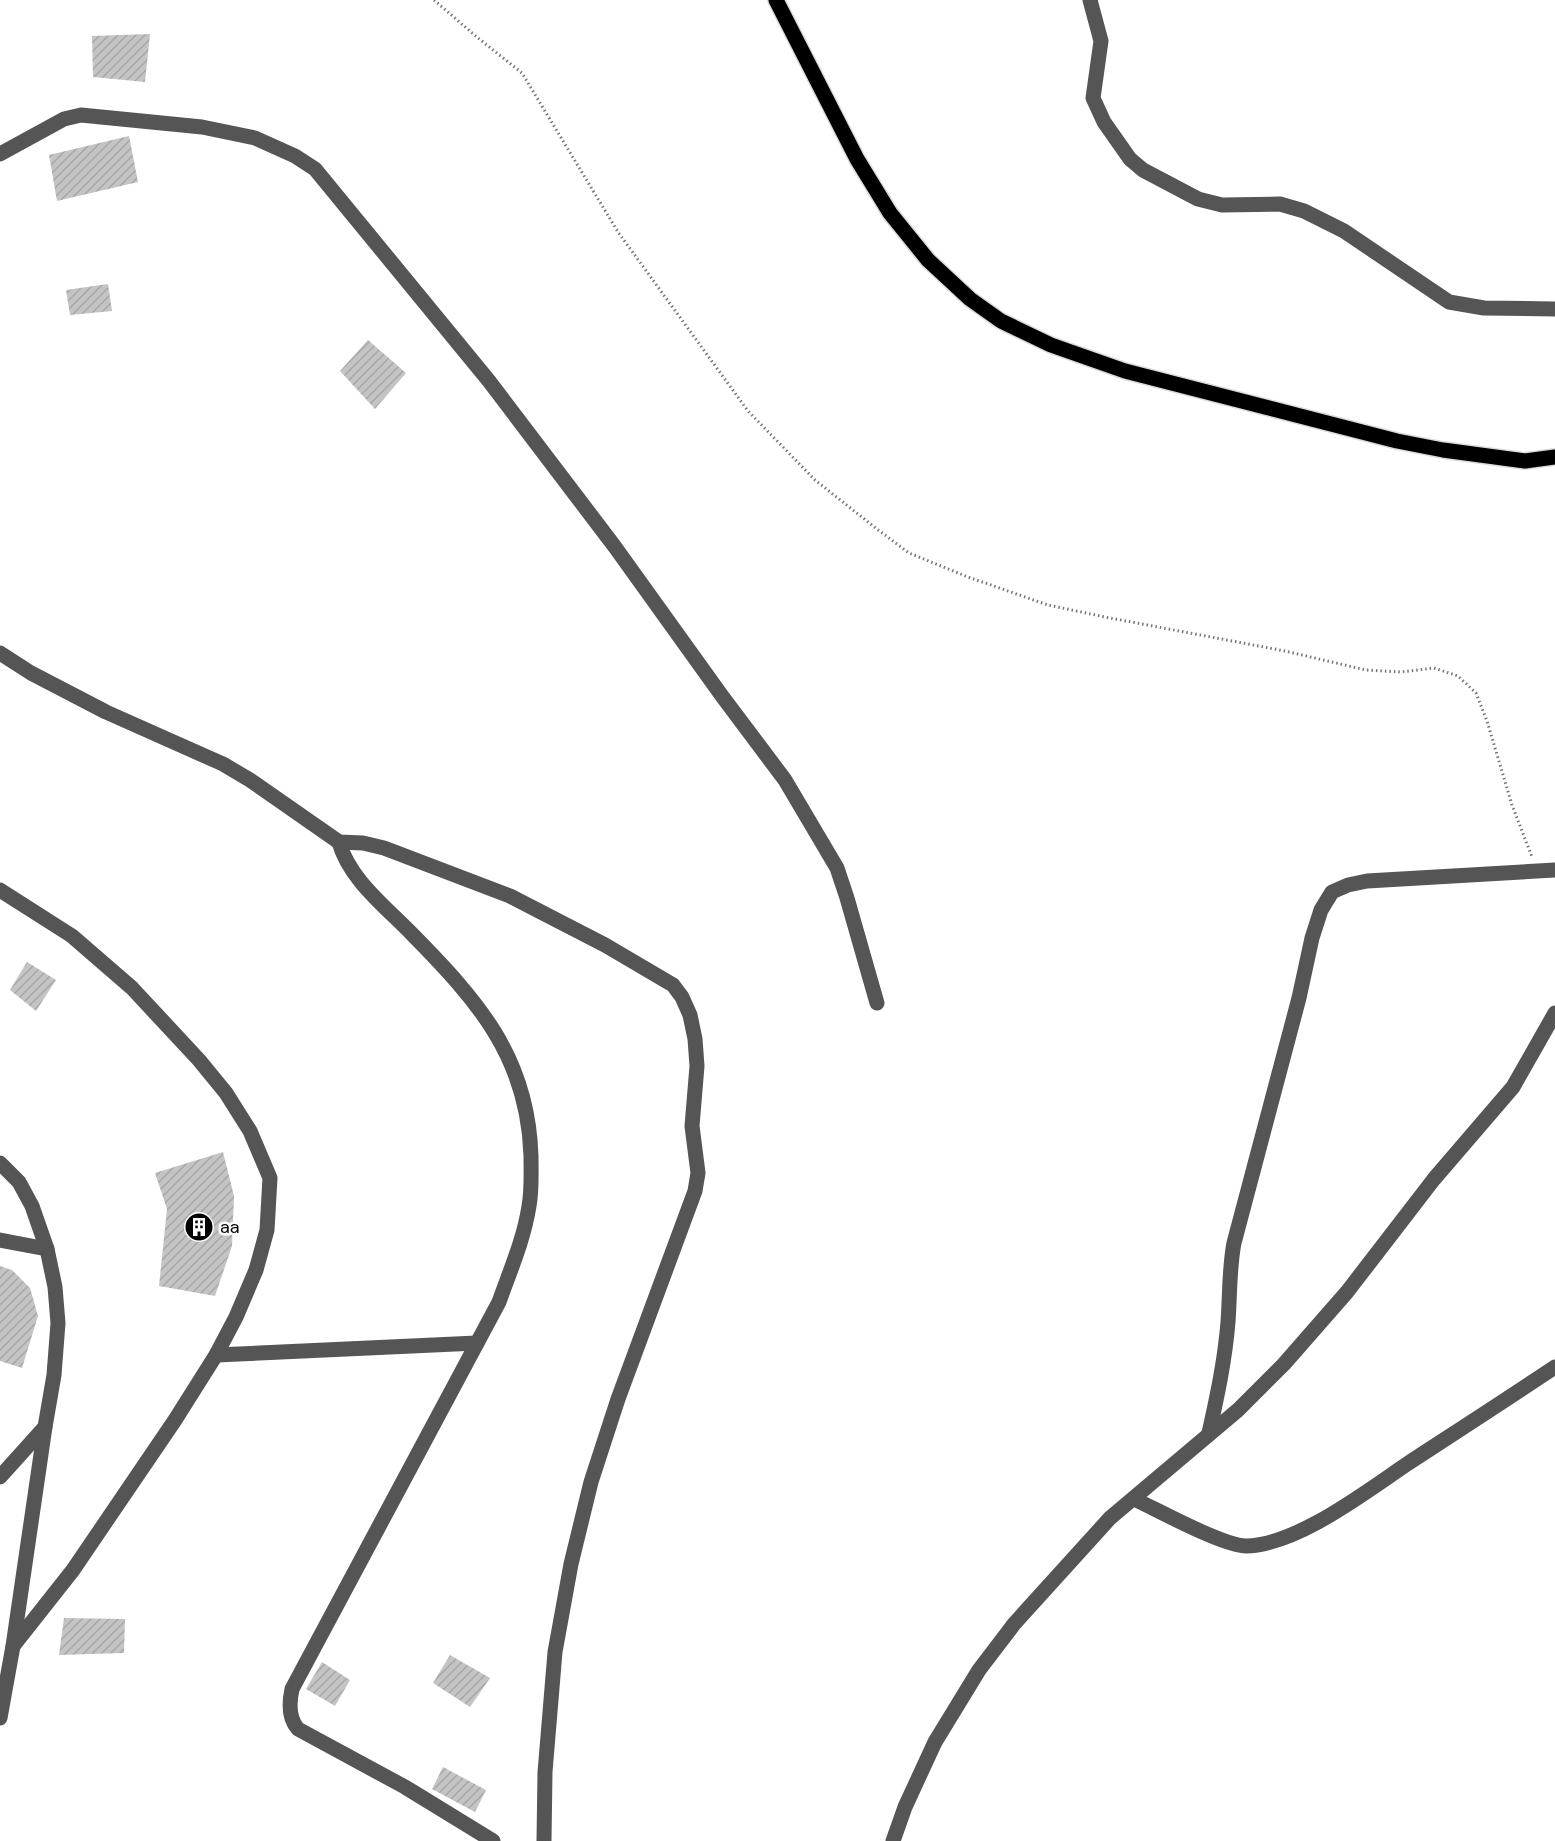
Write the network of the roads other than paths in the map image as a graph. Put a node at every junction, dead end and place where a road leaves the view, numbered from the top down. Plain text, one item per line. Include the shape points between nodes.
1 (776, 0) edge
2 (1090, 0) edge
3 (0, 154) edge
4 (1555, 309) edge
5 (1555, 457) edge
6 (0, 653) edge
7 (339, 842) junction
8 (1555, 870) edge
9 (0, 890) edge
10 (877, 1003) dead end
11 (1555, 1013) edge
12 (0, 1163) edge
13 (0, 1240) edge
14 (47, 1250) junction
15 (477, 1343) junction
16 (216, 1355) junction
17 (1555, 1367) edge
18 (45, 1426) junction
19 (1209, 1433) junction
20 (0, 1477) edge
21 (1134, 1499) junction
22 (14, 1646) junction
23 (0, 1718) edge
24 (493, 1841) edge
25 (544, 1841) edge
26 (893, 1841) edge

1 - 5 main road via 857,159 890,213 928,260 1001,321 1051,345 1125,371 1397,441 1525,461
2 - 4 street via 1101,42 1093,98 1104,122 1130,159 1143,170 1198,199 1222,205 1280,204 1304,211 1344,231 1449,302 1484,308
3 - 10 street via 64,119 81,115 202,127 255,138 315,169 489,381 781,773 837,868
6 - 7 street via 86,702 223,764
7 - 15 street via 346,862 360,880 448,971 499,1036 525,1105 530,1137 529,1207 499,1302
7 - 25 street via 384,848 510,896 605,945 672,985 690,1015 695,1039 695,1191 618,1399 591,1482 571,1564 555,1652 545,1772
8 - 19 street via 1367,881 1337,889 1328,898 1312,938 1236,1232 1230,1263 1224,1359
9 - 16 street via 72,936 132,988 226,1093 263,1158 270,1178 267,1230 256,1270
11 - 19 street via 1513,1088 1434,1179 1347,1292 1284,1364
12 - 14 street via 18,1182 32,1206
13 - 14 street
14 - 18 street via 58,1323
15 - 16 street
15 - 24 street via 289,1701 298,1729
16 - 22 street via 73,1570
17 - 21 street via 1292,1535 1240,1545
18 - 20 street
18 - 22 street
19 - 21 street
21 - 26 street via 1110,1518 1037,1596 979,1670 936,1742 904,1807
22 - 23 street

